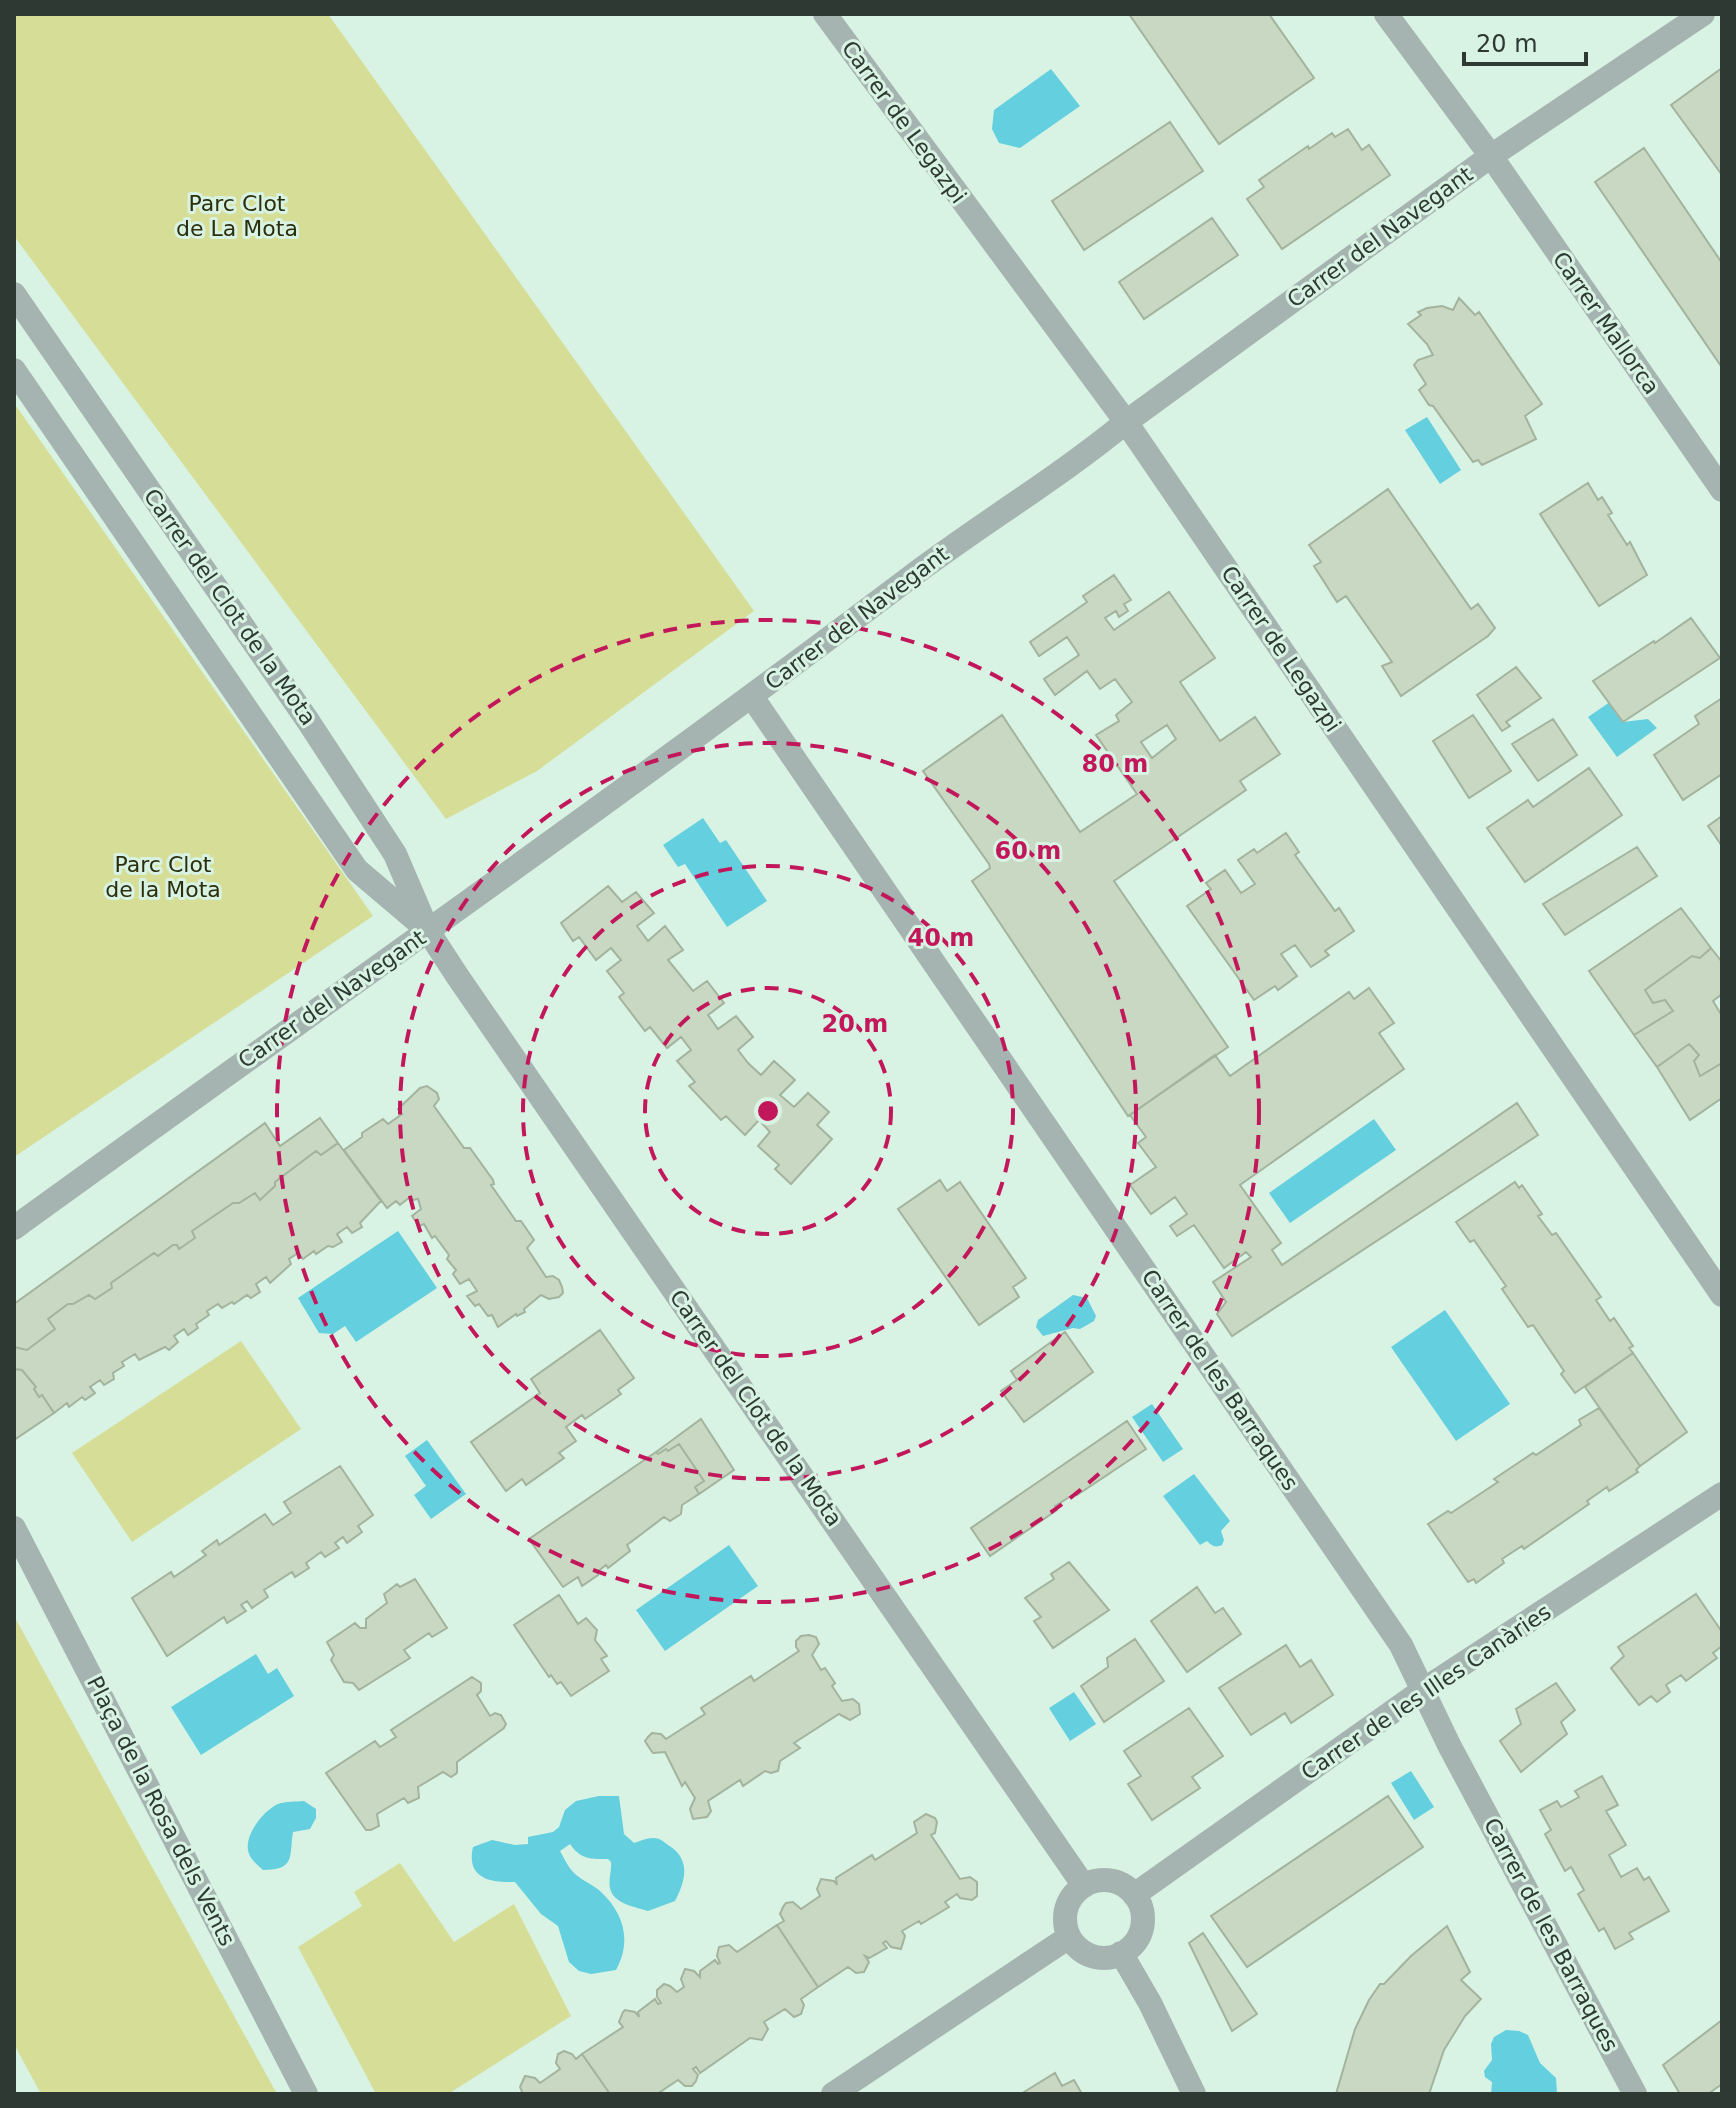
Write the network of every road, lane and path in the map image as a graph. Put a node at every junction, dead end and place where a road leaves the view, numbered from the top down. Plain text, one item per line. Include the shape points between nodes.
1 (825, 14) edge
2 (1386, 14) edge
3 (1703, 14) edge
4 (1491, 156) junction
5 (14, 294) edge
6 (14, 370) edge
7 (1126, 422) junction
8 (1722, 490) edge
9 (752, 697) junction
10 (428, 931) junction
11 (14, 1228) edge
12 (1722, 1295) edge
13 (1722, 1494) edge
14 (14, 1528) edge
15 (1423, 1690) junction
16 (1084, 1886) junction
17 (1134, 1895) junction
18 (1069, 1937) junction
19 (1121, 1953) junction
20 (306, 2094) edge
21 (833, 2094) edge
22 (1194, 2094) edge
23 (1635, 2094) edge

1 - 7 street, Carrer de Legazpi
2 - 4 street, Carrer Mallorca
3 - 4 street, Carrer del Navegant
4 - 7 street, Carrer del Navegant
4 - 8 street, Carrer Mallorca
5 - 10 street, Carrer del Clot de la Mota via 395,854
6 - 10 street, Carrer del Clot de la Mota via 357,870
7 - 9 street, Carrer del Navegant
7 - 12 street, Carrer de Legazpi
9 - 10 street, Carrer del Navegant
9 - 15 street, Carrer de les Barraques via 1401,1645
10 - 11 street, Carrer del Navegant
10 - 16 street, Carrer del Clot de la Mota
13 - 15 street, Carrer de les Illes Canàries
14 - 20 street, Plaça de la Rosa dels Vents
15 - 17 street, Carrer de les Illes Canàries
15 - 23 street, Carrer de les Barraques
16 - 17 street via 1116,1882
16 - 18 street via 1068,1903
17 - 19 street via 1142,1927 1131,1947
18 - 19 street via 1086,1954
18 - 21 street
19 - 22 street

